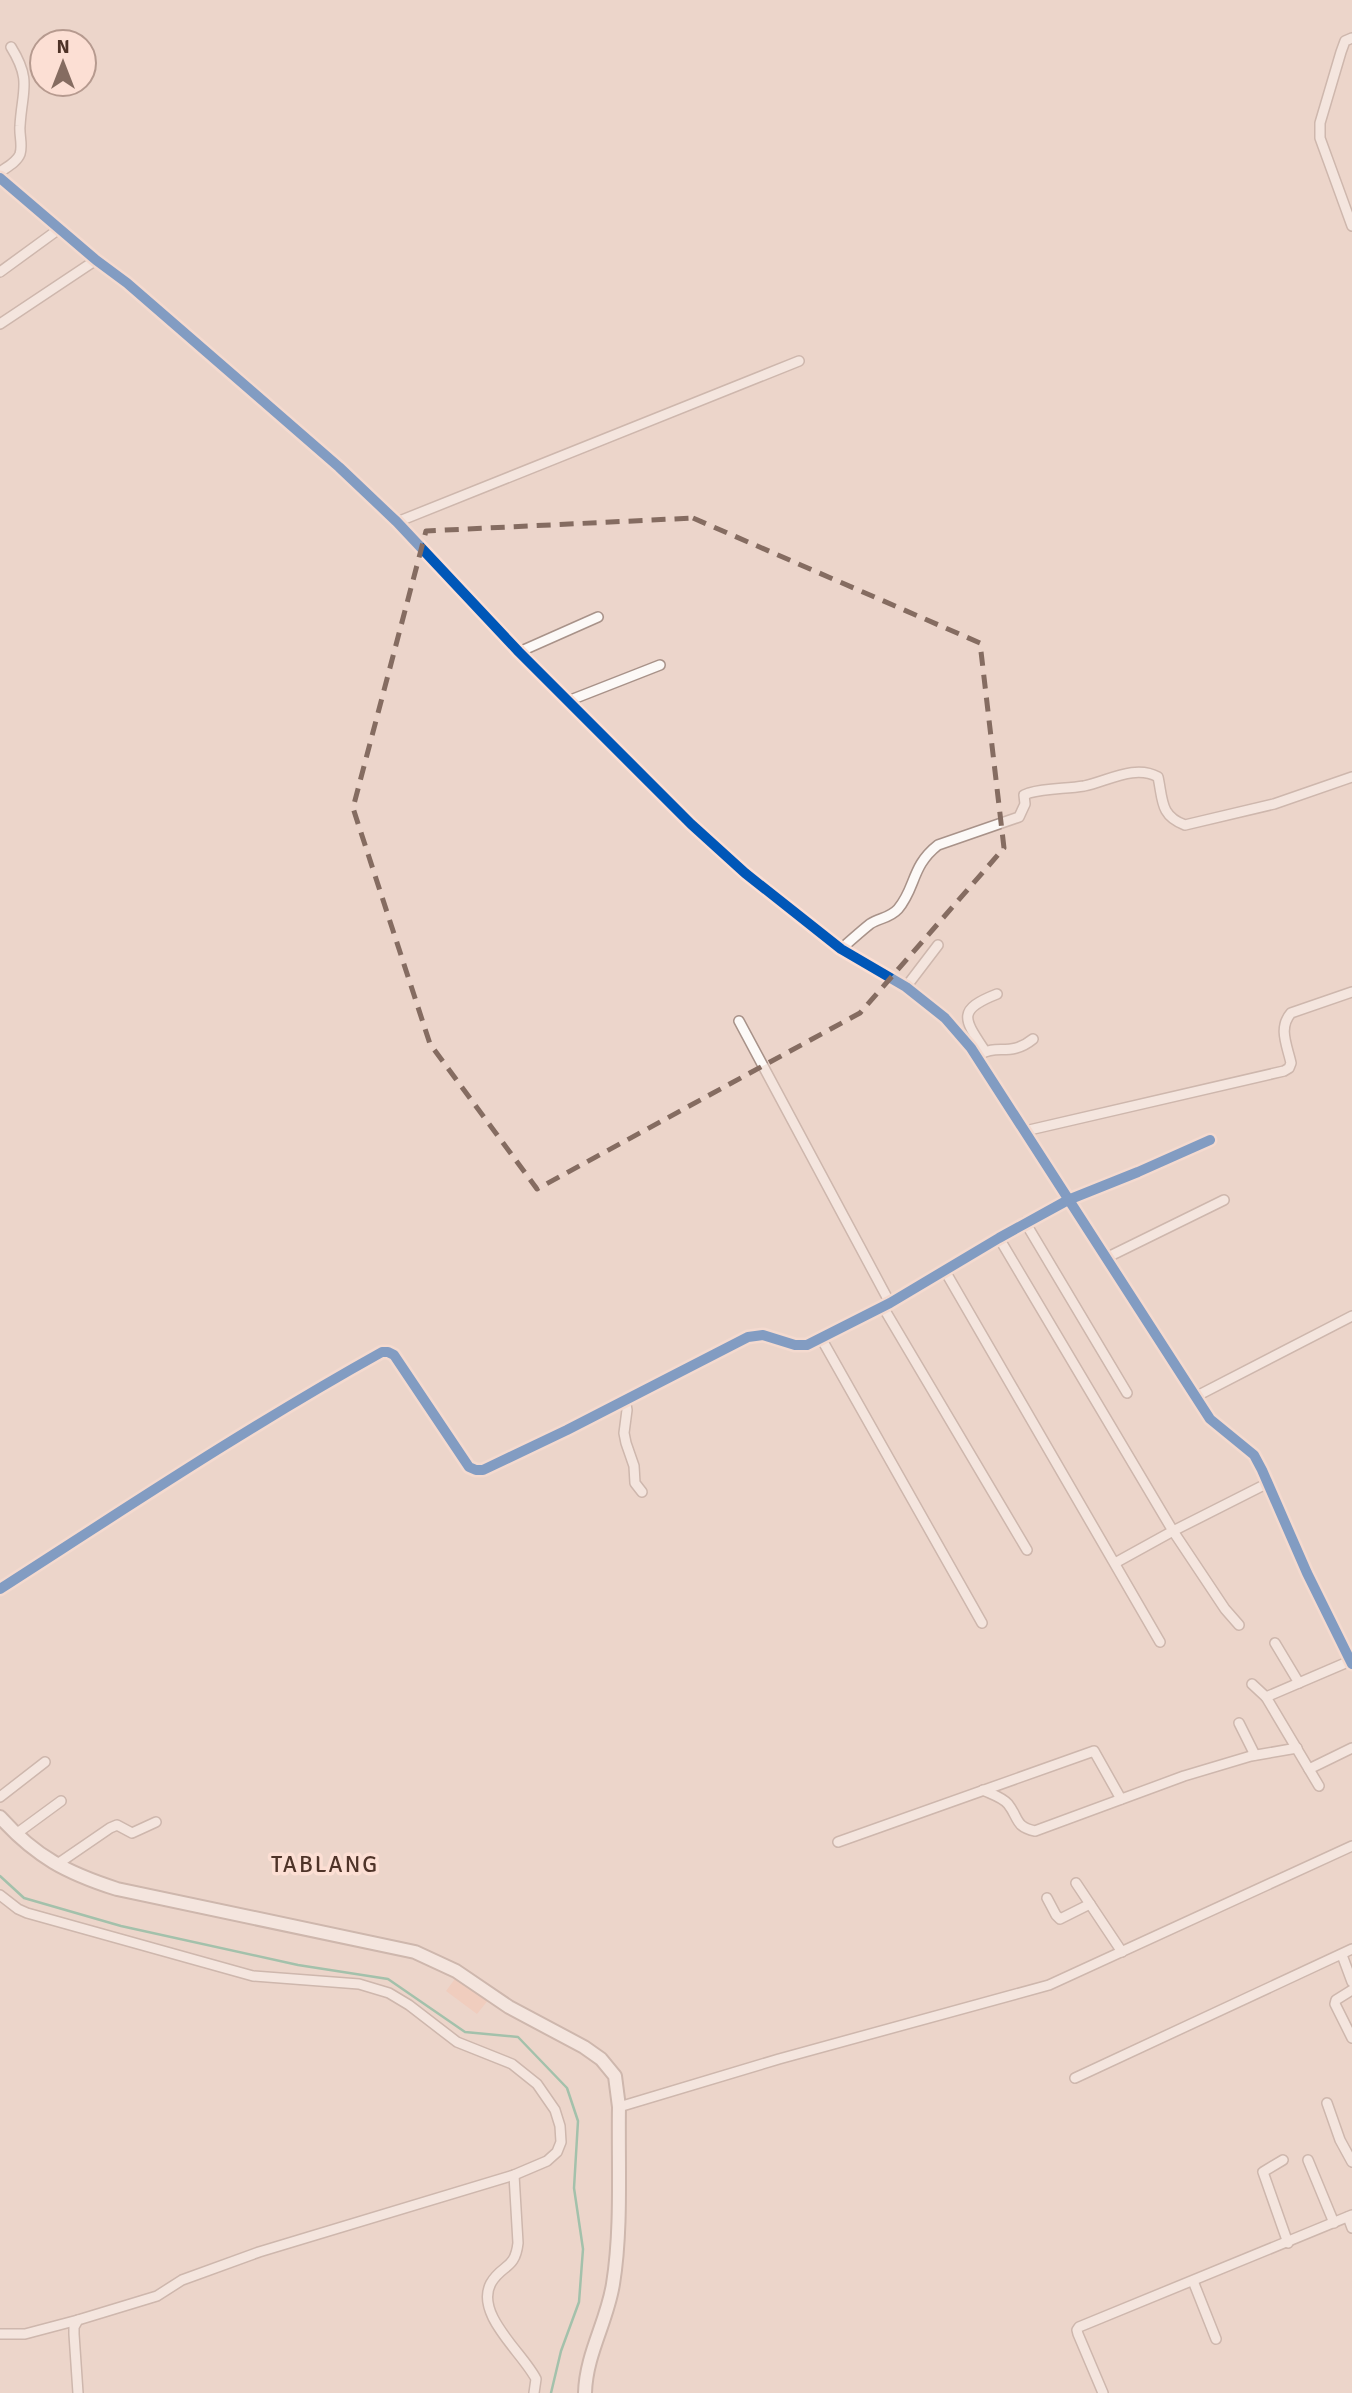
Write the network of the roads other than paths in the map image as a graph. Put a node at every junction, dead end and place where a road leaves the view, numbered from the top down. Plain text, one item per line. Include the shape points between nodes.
1 (1352, 38) edge
2 (11, 47) dead end
3 (0, 172) edge
4 (0, 178) edge
5 (1352, 226) edge
6 (59, 229) junction
7 (96, 260) junction
8 (0, 272) edge
9 (0, 324) edge
10 (799, 361) dead end
11 (397, 522) junction
12 (598, 617) dead end
13 (519, 652) junction
14 (660, 664) dead end
15 (568, 701) junction
16 (1352, 777) edge
17 (938, 945) dead end
18 (841, 949) junction
19 (906, 987) junction
20 (1352, 992) edge
21 (997, 994) dead end
22 (739, 1021) dead end
23 (1032, 1040) dead end
24 (985, 1051) junction
25 (976, 1057) junction
26 (1025, 1131) junction
27 (1210, 1140) dead end
28 (1068, 1200) junction
29 (1224, 1200) dead end
30 (1025, 1223) junction
31 (999, 1238) junction
32 (1106, 1258) junction
33 (945, 1271) junction
34 (887, 1305) junction
35 (1352, 1316) edge
36 (821, 1338) junction
37 (1127, 1393) dead end
38 (1195, 1397) junction
39 (625, 1399) junction
40 (1268, 1483) junction
41 (642, 1492) dead end
42 (1173, 1531) junction
43 (1027, 1550) dead end
44 (1115, 1563) junction
45 (0, 1589) edge
46 (982, 1623) dead end
47 (1239, 1625) dead end
48 (1160, 1642) dead end
49 (1275, 1643) dead end
50 (1351, 1662) edge
51 (1299, 1683) junction
52 (1252, 1684) dead end
53 (1266, 1697) junction
54 (1239, 1723) dead end
55 (1297, 1748) junction
56 (1352, 1748) edge
57 (1255, 1755) junction
58 (45, 1762) dead end
59 (1309, 1769) junction
60 (1320, 1786) dead end
61 (983, 1790) junction
62 (0, 1797) edge
63 (1121, 1799) junction
64 (61, 1801) dead end
65 (0, 1817) edge
66 (156, 1822) dead end
67 (16, 1835) junction
68 (838, 1843) dead end
69 (1352, 1846) edge
70 (56, 1865) junction
71 (1076, 1883) dead end
72 (0, 1895) edge
73 (1047, 1898) dead end
74 (1090, 1904) junction
75 (1352, 1949) edge
76 (1122, 1952) junction
77 (1342, 1955) junction
78 (1352, 1983) edge
79 (1352, 1990) edge
80 (1352, 2038) edge
81 (1075, 2078) dead end
82 (1327, 2103) dead end
83 (619, 2107) junction
84 (1283, 2160) dead end
85 (1308, 2160) dead end
86 (1352, 2162) edge
87 (514, 2175) junction
88 (1350, 2216) edge
89 (1334, 2223) junction
90 (1352, 2228) edge
91 (1288, 2243) junction
92 (1193, 2281) junction
93 (69, 2327) junction
94 (0, 2334) edge
95 (1216, 2339) dead end
96 (78, 2393) edge
97 (534, 2393) edge
98 (585, 2393) edge
99 (1103, 2393) edge

1 - 5 street via 1345,41 1341,52 1320,123 1320,138
2 - 3 street via 25,77 21,148 17,159
4 - 6 street
6 - 7 street
6 - 8 street
7 - 9 street
7 - 11 street
10 - 11 street
11 - 13 street
12 - 13 street
13 - 15 street
14 - 15 street
15 - 18 street via 691,824
16 - 18 street via 1274,804 1185,825 1165,812 1158,777 1150,772 1029,793 1024,795 1019,817 937,845 915,872 892,916 872,923
17 - 19 street
18 - 19 street
19 - 25 street via 945,1018
20 - 26 street via 1285,1019 1282,1027 1291,1063 1284,1071
21 - 24 street via 976,1002 968,1015 969,1027
22 - 34 street
23 - 24 street via 1003,1052
24 - 25 street
25 - 26 street
26 - 28 street
27 - 28 street
28 - 30 street
28 - 32 street
29 - 32 street
30 - 31 street
30 - 37 street
31 - 33 street
31 - 42 street
32 - 38 street
33 - 34 street
33 - 44 street
34 - 36 street
34 - 43 street
35 - 38 street
36 - 39 street via 795,1345 755,1335
36 - 46 street
38 - 40 street via 1210,1419 1254,1455
39 - 41 street via 624,1433 635,1483
39 - 45 street via 476,1470 394,1355 382,1352 202,1459
40 - 42 street
40 - 50 street
42 - 44 street
42 - 47 street
44 - 48 street
49 - 51 street
50 - 51 street
51 - 53 street
52 - 53 street
53 - 55 street
54 - 57 street
55 - 57 street
55 - 59 street
56 - 59 street
57 - 63 street
58 - 62 street
59 - 60 street
61 - 63 street via 1007,1803 1024,1829 1035,1831
61 - 63 street via 1094,1751
61 - 68 street
64 - 67 street
65 - 67 street
66 - 70 street via 132,1833 117,1825 110,1828
67 - 70 street
69 - 76 street
70 - 83 street via 117,1889 415,1952 456,1970 509,2007 601,2059 615,2076
71 - 74 street
72 - 87 street via 27,1913 253,1976 359,1983 389,1993 457,2042 512,2064 537,2084 555,2110 561,2142 557,2152
73 - 74 street via 1060,1919
74 - 76 street
75 - 77 street
76 - 83 street via 1049,1985
77 - 78 street
77 - 81 street
79 - 80 street via 1335,2004
82 - 86 street
83 - 98 street via 616,2262 607,2307 588,2361
84 - 91 street via 1263,2172
85 - 89 street
87 - 93 street via 259,2252
87 - 97 street via 517,2254 493,2279 488,2302 498,2328 534,2374
88 - 89 street
88 - 90 street
89 - 91 street
91 - 92 street
92 - 95 street
92 - 99 street via 1077,2330
93 - 94 street
93 - 96 street

